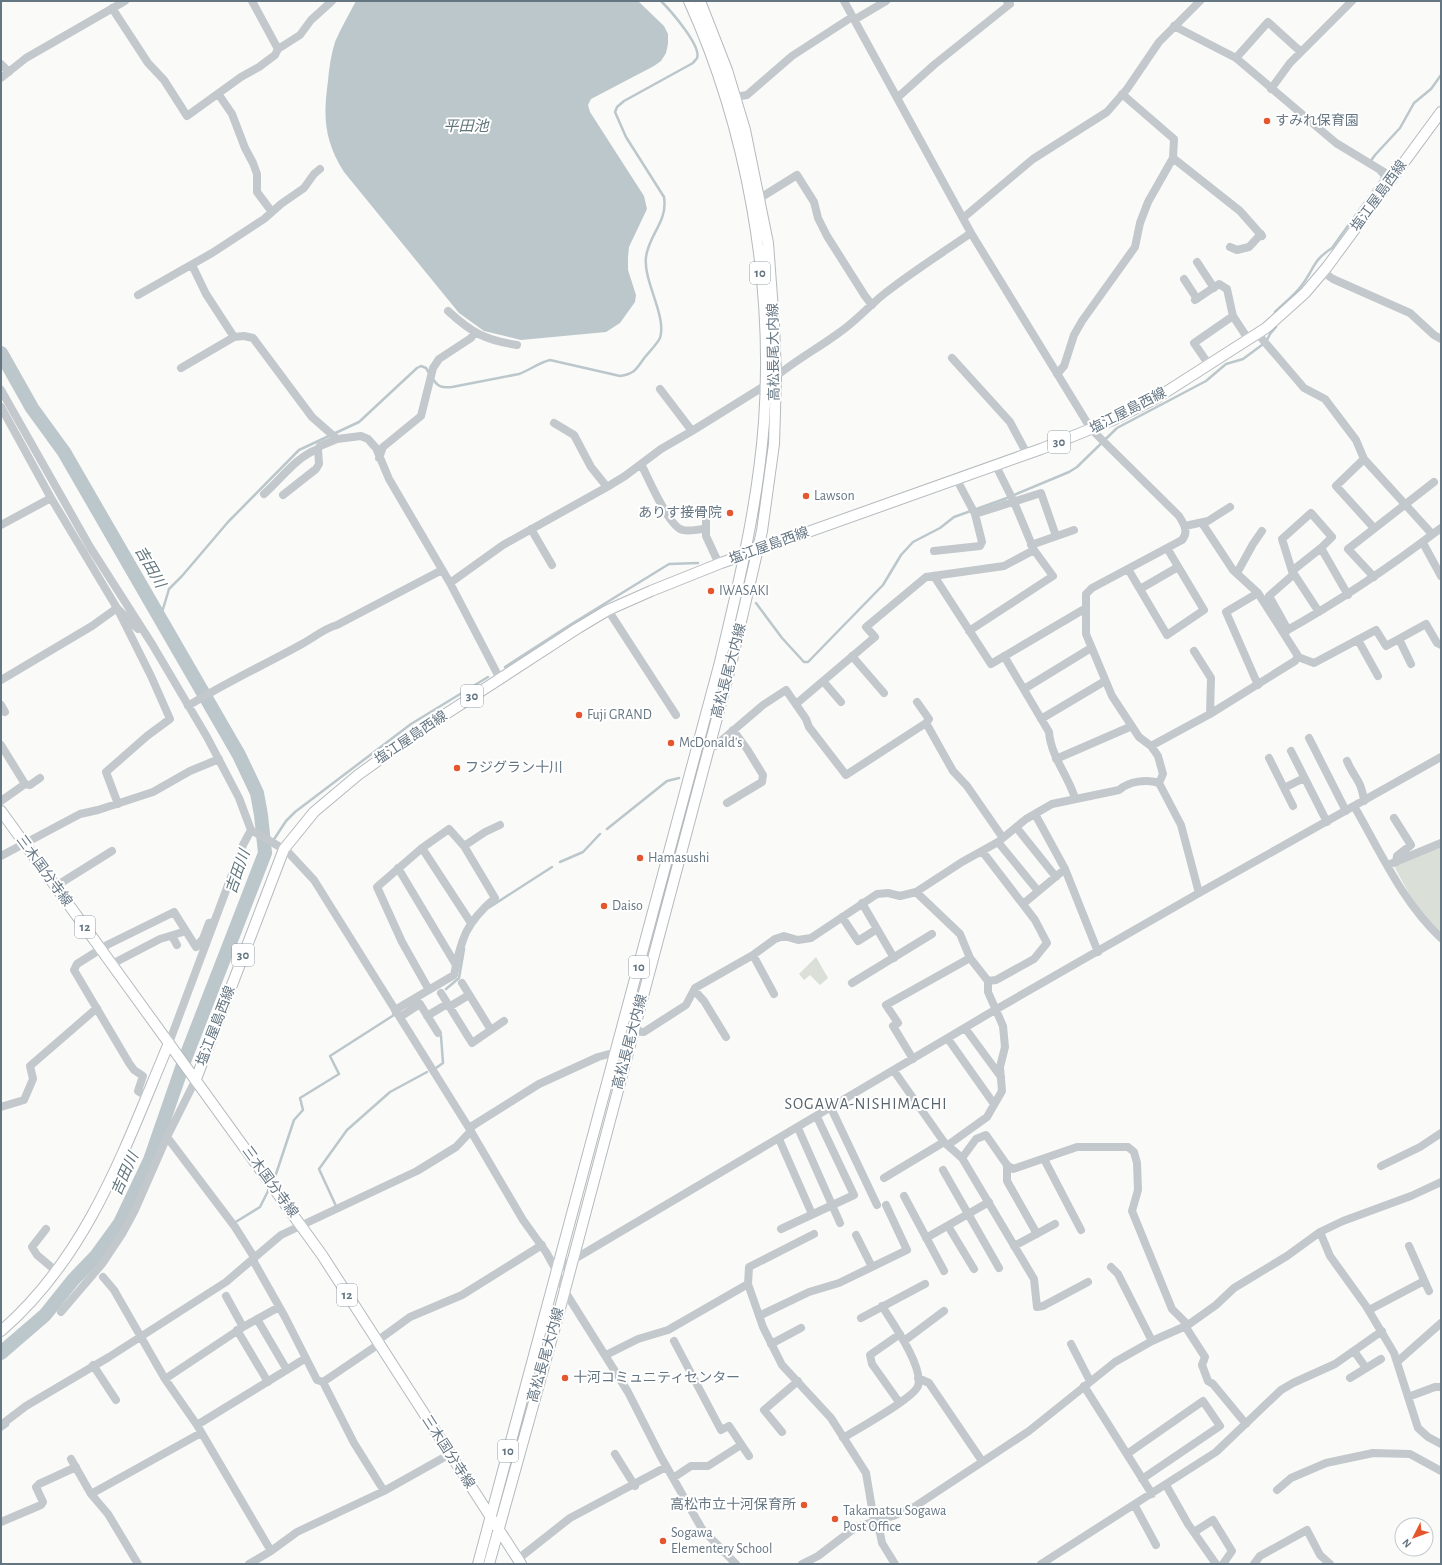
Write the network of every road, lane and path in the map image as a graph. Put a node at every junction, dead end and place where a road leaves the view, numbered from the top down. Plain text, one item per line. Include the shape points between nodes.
1 (125, 1) edge
2 (252, 1) edge
3 (332, 1) edge
4 (689, 1) edge
5 (700, 1) edge
6 (844, 1) edge
7 (886, 1) edge
8 (1007, 1) edge
9 (1200, 1) edge
10 (1352, 1) edge
11 (112, 8) junction
12 (853, 18) junction
13 (1174, 26) junction
14 (278, 49) junction
15 (1301, 52) junction
16 (1236, 58) junction
17 (1, 64) edge
18 (9, 72) junction
19 (1, 78) edge
20 (1271, 89) junction
21 (1122, 94) junction
22 (219, 95) junction
23 (735, 97) junction
24 (897, 98) junction
25 (1441, 112) edge
26 (1173, 158) junction
27 (320, 170) dead end
28 (1392, 177) junction
29 (760, 198) junction
30 (272, 212) junction
31 (963, 218) junction
32 (971, 233) junction
33 (1230, 247) dead end
34 (1197, 262) dead end
35 (192, 265) junction
36 (1323, 272) junction
37 (1184, 279) dead end
38 (1214, 288) junction
39 (138, 295) dead end
40 (872, 305) junction
41 (448, 311) dead end
42 (1233, 316) junction
43 (474, 333) junction
44 (234, 337) junction
45 (1248, 339) junction
46 (1441, 339) edge
47 (1262, 340) junction
48 (517, 345) dead end
49 (952, 358) dead end
50 (1209, 365) junction
51 (181, 368) dead end
52 (1057, 374) junction
53 (776, 376) junction
54 (766, 385) junction
55 (660, 388) dead end
56 (1, 390) edge
57 (1, 407) edge
58 (554, 423) dead end
59 (1091, 429) junction
60 (692, 431) junction
61 (334, 437) junction
62 (318, 448) junction
63 (1027, 454) junction
64 (379, 458) junction
65 (1364, 459) junction
66 (641, 464) junction
67 (996, 466) junction
68 (957, 480) junction
69 (1434, 482) dead end
70 (275, 485) junction
71 (607, 487) junction
72 (264, 494) dead end
73 (50, 498) junction
74 (1012, 498) junction
75 (1405, 504) junction
76 (1230, 507) dead end
77 (701, 508) dead end
78 (973, 511) junction
79 (1202, 524) junction
80 (1, 525) edge
81 (1185, 526) junction
82 (1374, 528) junction
83 (1441, 528) edge
84 (531, 529) junction
85 (705, 529) junction
86 (1074, 530) dead end
87 (1262, 531) dead end
88 (1432, 534) junction
89 (1056, 536) junction
90 (1423, 543) junction
91 (1032, 548) junction
92 (1167, 548) junction
93 (1321, 548) junction
94 (760, 549) junction
95 (934, 551) dead end
96 (745, 554) junction
97 (552, 564) dead end
98 (719, 564) junction
99 (1178, 567) junction
100 (1128, 569) junction
101 (442, 570) junction
102 (1237, 573) junction
103 (1293, 573) junction
104 (1441, 575) edge
105 (934, 576) junction
106 (1374, 577) junction
107 (450, 583) junction
108 (1140, 589) junction
109 (1258, 593) junction
110 (1348, 595) junction
111 (117, 608) junction
112 (1086, 608) junction
113 (608, 610) junction
114 (1319, 612) junction
115 (969, 631) junction
116 (1286, 631) junction
117 (1399, 639) junction
118 (1358, 640) junction
119 (152, 644) junction
120 (1441, 645) edge
121 (1091, 648) junction
122 (1194, 651) dead end
123 (852, 656) junction
124 (1004, 656) junction
125 (1298, 657) junction
126 (1411, 664) dead end
127 (1378, 676) dead end
128 (500, 679) junction
129 (1, 680) edge
130 (823, 681) junction
131 (1105, 681) junction
132 (1258, 685) junction
133 (1024, 689) junction
134 (884, 693) dead end
135 (842, 702) dead end
136 (917, 702) dead end
137 (191, 704) junction
138 (796, 704) junction
139 (1210, 714) junction
140 (676, 715) dead end
141 (1041, 719) junction
142 (926, 723) junction
143 (1132, 726) junction
144 (733, 730) junction
145 (1309, 738) dead end
146 (709, 744) junction
147 (1, 745) edge
148 (1151, 746) junction
149 (1291, 751) dead end
150 (1441, 757) edge
151 (1269, 758) dead end
152 (219, 759) junction
153 (1056, 759) junction
154 (1347, 761) dead end
155 (40, 778) dead end
156 (1304, 778) junction
157 (1160, 783) junction
158 (26, 784) junction
159 (1284, 788) junction
160 (1075, 798) junction
161 (1, 801) edge
162 (1364, 801) junction
163 (727, 803) dead end
164 (118, 804) junction
165 (1292, 806) dead end
166 (1354, 806) junction
167 (1, 811) edge
168 (1346, 811) junction
169 (1035, 814) junction
170 (1394, 818) dead end
171 (1326, 822) junction
172 (500, 825) dead end
173 (1016, 827) junction
174 (253, 831) junction
175 (1000, 840) junction
176 (25, 843) junction
177 (1441, 843) edge
178 (464, 846) junction
179 (281, 848) junction
180 (422, 848) junction
181 (112, 851) dead end
182 (982, 851) junction
183 (1, 856) edge
184 (1392, 864) junction
185 (398, 868) junction
186 (1065, 870) junction
187 (1056, 877) junction
188 (56, 886) junction
189 (916, 892) junction
190 (1038, 892) junction
191 (1199, 893) junction
192 (862, 903) junction
193 (1023, 904) junction
194 (842, 917) junction
195 (214, 922) junction
196 (471, 923) junction
197 (877, 929) junction
198 (186, 931) junction
199 (932, 934) dead end
200 (172, 936) junction
201 (1441, 938) edge
202 (177, 945) dead end
203 (101, 949) junction
204 (1098, 952) junction
205 (753, 955) junction
206 (894, 958) junction
207 (970, 958) junction
208 (112, 964) junction
209 (456, 965) junction
210 (988, 981) junction
211 (462, 983) dead end
212 (852, 983) dead end
213 (429, 990) junction
214 (694, 990) junction
215 (441, 993) dead end
216 (774, 994) dead end
217 (469, 995) junction
218 (448, 1005) junction
219 (97, 1008) junction
220 (998, 1009) junction
221 (398, 1013) junction
222 (427, 1016) junction
223 (504, 1021) dead end
224 (965, 1028) junction
225 (491, 1030) junction
226 (627, 1031) junction
227 (438, 1033) dead end
228 (726, 1037) dead end
229 (948, 1039) junction
230 (170, 1044) junction
231 (621, 1056) junction
232 (913, 1059) junction
233 (894, 1071) junction
234 (196, 1078) junction
235 (1001, 1078) junction
236 (146, 1096) junction
237 (994, 1104) junction
238 (1, 1107) edge
239 (831, 1108) junction
240 (817, 1117) junction
241 (798, 1128) junction
242 (470, 1129) junction
243 (1441, 1133) edge
244 (168, 1137) junction
245 (779, 1139) junction
246 (946, 1144) junction
247 (962, 1158) junction
248 (1044, 1159) junction
249 (1008, 1166) junction
250 (1381, 1166) dead end
251 (943, 1170) dead end
252 (884, 1178) dead end
253 (1441, 1182) edge
254 (904, 1196) dead end
255 (989, 1202) junction
256 (832, 1205) junction
257 (877, 1205) dead end
258 (886, 1205) dead end
259 (812, 1214) junction
260 (969, 1214) junction
261 (840, 1223) dead end
262 (300, 1224) junction
263 (1055, 1224) dead end
264 (948, 1226) junction
265 (46, 1228) dead end
266 (781, 1229) dead end
267 (1081, 1230) dead end
268 (1320, 1232) junction
269 (814, 1234) dead end
270 (1037, 1234) junction
271 (856, 1235) dead end
272 (926, 1238) junction
273 (542, 1245) junction
274 (1014, 1246) junction
275 (1409, 1246) dead end
276 (254, 1257) junction
277 (572, 1262) junction
278 (872, 1267) junction
279 (1111, 1267) dead end
280 (999, 1268) dead end
281 (974, 1269) dead end
282 (556, 1270) junction
283 (56, 1271) junction
284 (944, 1271) dead end
285 (103, 1277) dead end
286 (1424, 1281) junction
287 (1088, 1282) dead end
288 (748, 1284) junction
289 (925, 1284) dead end
290 (564, 1290) junction
291 (1429, 1291) dead end
292 (226, 1296) dead end
293 (882, 1306) junction
294 (279, 1307) junction
295 (1368, 1310) junction
296 (944, 1311) dead end
297 (61, 1312) dead end
298 (759, 1316) junction
299 (861, 1318) dead end
300 (257, 1319) junction
301 (1441, 1324) edge
302 (1187, 1326) junction
303 (801, 1328) dead end
304 (240, 1329) junction
305 (1, 1331) edge
306 (1382, 1332) junction
307 (140, 1336) junction
308 (902, 1337) junction
309 (674, 1341) dead end
310 (1152, 1341) junction
311 (378, 1343) junction
312 (771, 1344) junction
313 (1071, 1344) dead end
314 (1354, 1351) junction
315 (606, 1355) junction
316 (306, 1358) junction
317 (1381, 1359) dead end
318 (1396, 1362) junction
319 (93, 1365) junction
320 (1366, 1368) junction
321 (287, 1370) junction
322 (918, 1378) junction
323 (1350, 1378) dead end
324 (165, 1379) junction
325 (798, 1381) junction
326 (268, 1382) junction
327 (323, 1382) junction
328 (1087, 1384) junction
329 (1441, 1387) edge
330 (1408, 1397) junction
331 (116, 1400) dead end
332 (899, 1402) junction
333 (1246, 1424) junction
334 (1, 1425) edge
335 (197, 1425) junction
336 (782, 1432) dead end
337 (201, 1433) junction
338 (843, 1438) junction
339 (1441, 1444) edge
340 (741, 1445) junction
341 (450, 1454) junction
342 (615, 1454) dead end
343 (1127, 1454) junction
344 (749, 1456) dead end
345 (71, 1459) dead end
346 (982, 1462) junction
347 (76, 1467) junction
348 (666, 1467) junction
349 (1441, 1471) edge
350 (672, 1478) junction
351 (1142, 1479) junction
352 (1166, 1485) junction
353 (634, 1486) junction
354 (1277, 1490) dead end
355 (384, 1491) junction
356 (91, 1494) junction
357 (1152, 1494) junction
358 (1134, 1506) junction
359 (491, 1515) junction
360 (874, 1520) junction
361 (1, 1522) edge
362 (498, 1528) junction
363 (1194, 1532) junction
364 (1156, 1545) dead end
365 (271, 1551) junction
366 (520, 1562) edge
367 (1213, 1563) edge
368 (138, 1564) edge
369 (249, 1564) edge
370 (478, 1564) edge
371 (489, 1564) edge
372 (736, 1564) edge
373 (802, 1564) edge
374 (895, 1564) edge
375 (1041, 1564) edge
376 (1223, 1564) edge
377 (1254, 1564) edge
378 (1330, 1564) edge

1 - 11 street
2 - 14 street
3 - 14 street via 311,20 300,35
4 - 54 main road, 高松長尾大内線 / 10 via 719,74 736,132 747,186 757,244 765,324
5 - 23 main road, 高松長尾大内線 / 10
6 - 12 street
7 - 12 street
8 - 24 street via 1010,4
9 - 13 street
10 - 15 street
11 - 18 street via 26,58
11 - 22 street via 187,116
12 - 23 street via 792,56 748,95
12 - 24 street
13 - 16 street
13 - 21 street via 1159,42
14 - 22 street via 275,55 259,68 241,77
15 - 16 street via 1268,22
15 - 20 street
16 - 20 street
17 - 18 street
18 - 19 street
20 - 28 street via 1336,143
21 - 26 street via 1174,139
21 - 31 street via 1107,112 1033,159
22 - 30 street via 232,114 253,163 257,174 257,192
23 - 29 main road, 高松長尾大内線 / 10
24 - 31 street
25 - 28 main road, 塩江屋島西線 / 30
26 - 33 street via 1240,211 1261,235 1249,247 1237,250
26 - 52 street via 1148,202 1135,247 1074,335 1064,366
27 - 30 street via 304,188
28 - 36 main road, 塩江屋島西線 / 30
29 - 40 street via 797,175 814,202 827,236
29 - 53 main road, 高松長尾大内線 / 10 via 768,243
30 - 35 street via 235,239
31 - 32 street
32 - 40 street
32 - 52 street
34 - 38 street
35 - 39 street
35 - 44 street via 206,294
36 - 46 street via 1333,279 1410,313
36 - 47 main road, 塩江屋島西線 / 30
37 - 38 street via 1196,299
38 - 42 street via 1219,284 1227,289
40 - 53 street via 817,350
41 - 43 street
42 - 45 street
42 - 50 street via 1194,343
43 - 48 street via 494,342
43 - 64 street via 471,338 439,359 431,374 421,416 383,447
44 - 51 street
44 - 61 street via 252,338 312,417
45 - 47 main road, 塩江屋島西線 / 30
45 - 50 main road, 塩江屋島西線 / 30
47 - 65 street via 1304,388 1325,399 1356,440
49 - 63 street via 1010,422
50 - 59 main road, 塩江屋島西線 / 30 via 1155,399
52 - 59 street
53 - 54 street
53 - 94 main road, 高松長尾大内線 / 10 via 774,444
54 - 60 street
54 - 96 main road, 高松長尾大内線 / 10 via 762,446
55 - 60 street
56 - 119 street via 90,547
57 - 73 street
58 - 71 street via 574,435 591,467
59 - 63 main road, 塩江屋島西線 / 30
59 - 81 street via 1179,516
60 - 66 street
61 - 62 street
61 - 64 street via 361,436 368,439 376,448
62 - 70 street via 299,459
62 - 70 street via 319,464 316,469 284,498
63 - 67 main road, 塩江屋島西線 / 30
64 - 101 street via 389,480
65 - 75 street
65 - 82 street via 1336,486
66 - 71 street
66 - 85 street via 669,518 677,528
67 - 68 main road, 塩江屋島西線 / 30
67 - 74 street
68 - 78 street
68 - 94 main road, 塩江屋島西線 / 30
69 - 75 street
70 - 72 street
71 - 84 street
73 - 80 street
73 - 111 street
74 - 78 street
74 - 89 street via 1041,493
74 - 91 street
75 - 82 street
75 - 88 street
76 - 79 street
77 - 85 street via 706,518
78 - 95 street via 982,542 980,546
79 - 81 street
79 - 102 street
81 - 92 street via 1185,536 1182,540
82 - 106 street via 1348,549
83 - 88 street
84 - 97 street
84 - 107 street via 503,545
85 - 98 street
86 - 89 street
87 - 102 street
88 - 90 street
89 - 91 street
90 - 104 street
90 - 106 street
91 - 105 street via 1004,566
91 - 115 street via 1052,576
92 - 99 street
92 - 100 street
93 - 103 street
93 - 103 street via 1332,537 1311,513 1282,539
93 - 110 street
94 - 96 main road, 塩江屋島西線 / 30
94 - 146 main road, 高松長尾大内線 / 10
96 - 98 main road, 塩江屋島西線 / 30
96 - 226 main road, 高松長尾大内線 / 10
98 - 113 main road, 塩江屋島西線 / 30 via 650,590
99 - 108 street
99 - 108 street via 1204,610 1167,635
100 - 108 street
100 - 112 street via 1092,588 1086,594
101 - 107 street
101 - 137 street via 327,628
102 - 109 street
103 - 114 street
103 - 116 street via 1269,596
105 - 115 street
105 - 123 street via 926,578 866,627 875,637
106 - 110 street
107 - 128 street
109 - 116 street
109 - 132 street via 1226,612
110 - 114 street
111 - 119 street
111 - 129 street via 92,626
111 - 164 street via 170,719 106,772
112 - 121 street via 1086,634
112 - 124 street
113 - 128 main road, 塩江屋島西線 / 30
113 - 140 street
114 - 116 street
115 - 124 street via 990,664
116 - 125 street
117 - 118 street via 1386,646 1376,630
117 - 120 street via 1426,624 1437,643
117 - 126 street
118 - 125 street via 1314,663
118 - 127 street
119 - 137 street
121 - 131 street
121 - 133 street
122 - 139 street via 1211,678
123 - 130 street
123 - 134 street
124 - 133 street
125 - 132 street
128 - 179 main road, 塩江屋島西線 / 30 via 358,775 314,812
130 - 135 street
130 - 138 street
131 - 141 street
131 - 143 street
132 - 139 street
133 - 141 street
136 - 142 street via 929,719
137 - 152 street
138 - 142 street via 809,728 846,775
138 - 144 street via 786,690
139 - 148 street
141 - 153 street via 1049,732
142 - 175 street
143 - 148 street via 1139,737
143 - 153 street
144 - 146 street via 714,746
144 - 163 street via 763,775 762,782
145 - 168 street
146 - 226 main road, 高松長尾大内線 / 10
147 - 158 street
148 - 157 street via 1161,765 1163,774
149 - 156 street
150 - 162 street
151 - 159 street
152 - 164 street via 190,771 153,792
152 - 174 street
153 - 160 street
154 - 162 street via 1361,784
155 - 158 street via 30,785
156 - 159 street
156 - 171 street
157 - 160 street via 1150,780 1124,786 1119,790
157 - 191 street via 1181,825
158 - 161 street
159 - 165 street
160 - 169 street via 1052,804
162 - 166 street
164 - 176 street via 80,814
166 - 168 street
166 - 184 street
167 - 176 main road, 三木国分寺線 / 12
168 - 171 street
169 - 173 street
169 - 186 street
170 - 184 street via 1411,845 1397,856
171 - 191 street
172 - 178 street
173 - 175 street
173 - 187 street
174 - 179 street
174 - 195 street via 242,844
175 - 182 street
175 - 190 street
176 - 183 street
176 - 188 main road, 三木国分寺線 / 12
177 - 184 street
178 - 180 street via 449,829
178 - 196 street via 495,898
179 - 221 street via 300,863 314,880
179 - 234 main road, 塩江屋島西線 / 30
180 - 185 street
180 - 196 street
181 - 188 street
182 - 189 street
182 - 193 street
184 - 201 street via 1426,924
185 - 209 street
185 - 213 street via 377,887 402,942
186 - 187 street
186 - 204 street
187 - 190 street
188 - 203 main road, 三木国分寺線 / 12
189 - 192 street via 900,896 877,894
189 - 207 street via 960,934
190 - 193 street
191 - 204 street
192 - 194 street
192 - 197 street
193 - 210 street via 1047,943 1034,959 996,980
194 - 197 street via 858,941
194 - 205 street via 811,938 798,940 784,936 775,939
195 - 198 street via 209,923 203,939 196,947
195 - 230 street
196 - 209 street via 464,934
197 - 206 street
198 - 200 street
198 - 203 street via 174,912
199 - 206 street
200 - 202 street
200 - 208 street via 160,939
203 - 208 main road, 三木国分寺線 / 12
203 - 219 street via 77,964 74,970
204 - 220 street
205 - 214 street
205 - 216 street
206 - 212 street
207 - 210 street
207 - 232 street via 886,1005 898,1023 893,1026
208 - 230 main road, 三木国分寺線 / 12
209 - 213 street via 454,975
210 - 220 street via 988,992
211 - 217 street
213 - 221 street
214 - 226 street via 686,1005 680,1010 644,1032
214 - 228 street via 704,1001
215 - 218 street
217 - 218 street
217 - 225 street
218 - 222 street
218 - 225 street via 472,1042
219 - 236 street via 129,1063 143,1076 138,1091
219 - 238 street via 30,1066 33,1078 24,1100
220 - 224 street
220 - 235 street via 1005,1047 1000,1068
221 - 222 street via 420,1004
221 - 242 street
222 - 227 street
223 - 225 street
224 - 229 street
224 - 235 street
226 - 231 main road, 高松長尾大内線 / 10
229 - 232 street
229 - 237 street
230 - 234 main road, 三木国分寺線 / 12
230 - 236 main road
231 - 242 street via 598,1057 539,1084
231 - 277 main road, 高松長尾大内線 / 10
231 - 282 main road, 高松長尾大内線 / 10
232 - 233 street
233 - 239 street
233 - 246 street
234 - 244 street
234 - 262 main road, 三木国分寺線 / 12
235 - 237 street via 1002,1091
236 - 283 main road via 104,1194 80,1238
237 - 246 street via 987,1117
239 - 240 street
239 - 257 street
240 - 241 street
240 - 256 street via 854,1195
241 - 245 street
241 - 256 street
242 - 262 street via 456,1147 417,1171 337,1210
242 - 273 street via 523,1220
243 - 250 street via 1420,1147
244 - 276 street via 235,1227
244 - 297 street via 122,1234 102,1264
245 - 259 street
245 - 277 street
246 - 247 street
246 - 252 street
247 - 249 street via 976,1139 986,1135
247 - 255 street
248 - 249 street via 1013,1169
248 - 267 street
248 - 302 street via 1078,1148 1128,1147 1134,1152 1138,1190 1132,1211 1172,1310
249 - 270 street via 1007,1181
251 - 260 street
253 - 268 street
254 - 272 street
255 - 260 street
255 - 274 street
256 - 259 street
256 - 261 street
258 - 278 street via 907,1250
259 - 266 street
260 - 264 street
260 - 280 street
262 - 276 street via 281,1235
262 - 311 main road, 三木国分寺線 / 12
263 - 270 street
264 - 272 street
264 - 281 street
265 - 283 street via 32,1247 37,1255
268 - 295 street via 1330,1256
268 - 302 street via 1287,1256 1234,1288
269 - 288 street via 749,1267
270 - 274 street
271 - 278 street
272 - 284 street
273 - 282 street
273 - 311 street via 462,1295 410,1317
274 - 287 street via 1034,1279 1037,1307
275 - 286 street
276 - 294 street via 254,1262
276 - 307 street via 226,1282
277 - 282 street
277 - 290 main road, 高松長尾大内線 / 10
278 - 298 street via 840,1283 809,1292
279 - 310 street via 1121,1280
282 - 290 street
282 - 359 main road, 高松長尾大内線 / 10
283 - 305 main road via 42,1290
285 - 307 street via 114,1290
286 - 291 street
286 - 295 street
288 - 298 street
288 - 315 street via 668,1330 638,1339
289 - 293 street
290 - 315 street
290 - 362 main road, 高松長尾大内線 / 10
292 - 304 street
293 - 299 street
293 - 308 street
294 - 300 street
294 - 316 street
295 - 306 street
296 - 308 street
298 - 312 street
300 - 304 street
300 - 321 street
301 - 318 street
302 - 310 street
302 - 333 street via 1205,1357 1202,1365 1208,1381
303 - 312 street
304 - 324 street
304 - 326 street
306 - 314 street
306 - 318 street
307 - 319 street
307 - 324 street
308 - 322 street via 911,1351
308 - 332 street via 870,1355 872,1364
309 - 340 street via 721,1430 730,1426
310 - 328 street via 1115,1362
311 - 327 street
311 - 341 main road, 三木国分寺線 / 12
312 - 325 street via 782,1365
313 - 328 street
314 - 320 street
314 - 333 street via 1324,1370 1281,1390
315 - 348 street
316 - 321 street
316 - 327 street via 317,1380
317 - 320 street
318 - 330 street
319 - 331 street via 109,1383
319 - 334 street via 26,1406
320 - 323 street
321 - 326 street
322 - 332 street via 918,1385 914,1391
322 - 346 street via 929,1382
324 - 335 street
325 - 336 street via 764,1410
325 - 338 street via 831,1418
326 - 335 street
327 - 355 street via 354,1443
328 - 343 street
328 - 346 street via 1047,1418
329 - 330 street
330 - 339 street via 1418,1428
332 - 338 street
333 - 352 street via 1216,1452
335 - 337 street
337 - 356 street
337 - 365 street
338 - 360 street via 866,1473
340 - 344 street
340 - 350 street via 708,1466 691,1466
341 - 355 street
341 - 359 main road, 三木国分寺線 / 12
342 - 353 street
343 - 351 street
343 - 351 street via 1203,1401 1220,1426
345 - 347 street
346 - 360 street via 914,1507 893,1516
347 - 356 street
347 - 361 street via 36,1487 43,1502 41,1505
348 - 350 street
348 - 353 street
349 - 354 street via 1410,1454 1373,1453 1326,1463 1291,1478
350 - 372 street via 702,1529
351 - 357 street
352 - 357 street
352 - 363 street
353 - 366 street via 570,1518
355 - 365 street via 297,1532
356 - 368 street via 108,1514
357 - 358 street
358 - 364 street
358 - 375 street
359 - 362 main road, 三木国分寺線 / 12
359 - 370 main road, 高松長尾大内線 / 10
360 - 373 street via 856,1527 818,1556
360 - 374 street via 882,1543
362 - 366 main road, 三木国分寺線 / 12
362 - 371 main road, 高松長尾大内線 / 10
363 - 367 street
363 - 376 street via 1212,1520 1232,1551
365 - 369 street
377 - 378 street via 1260,1556 1307,1530 1320,1555

